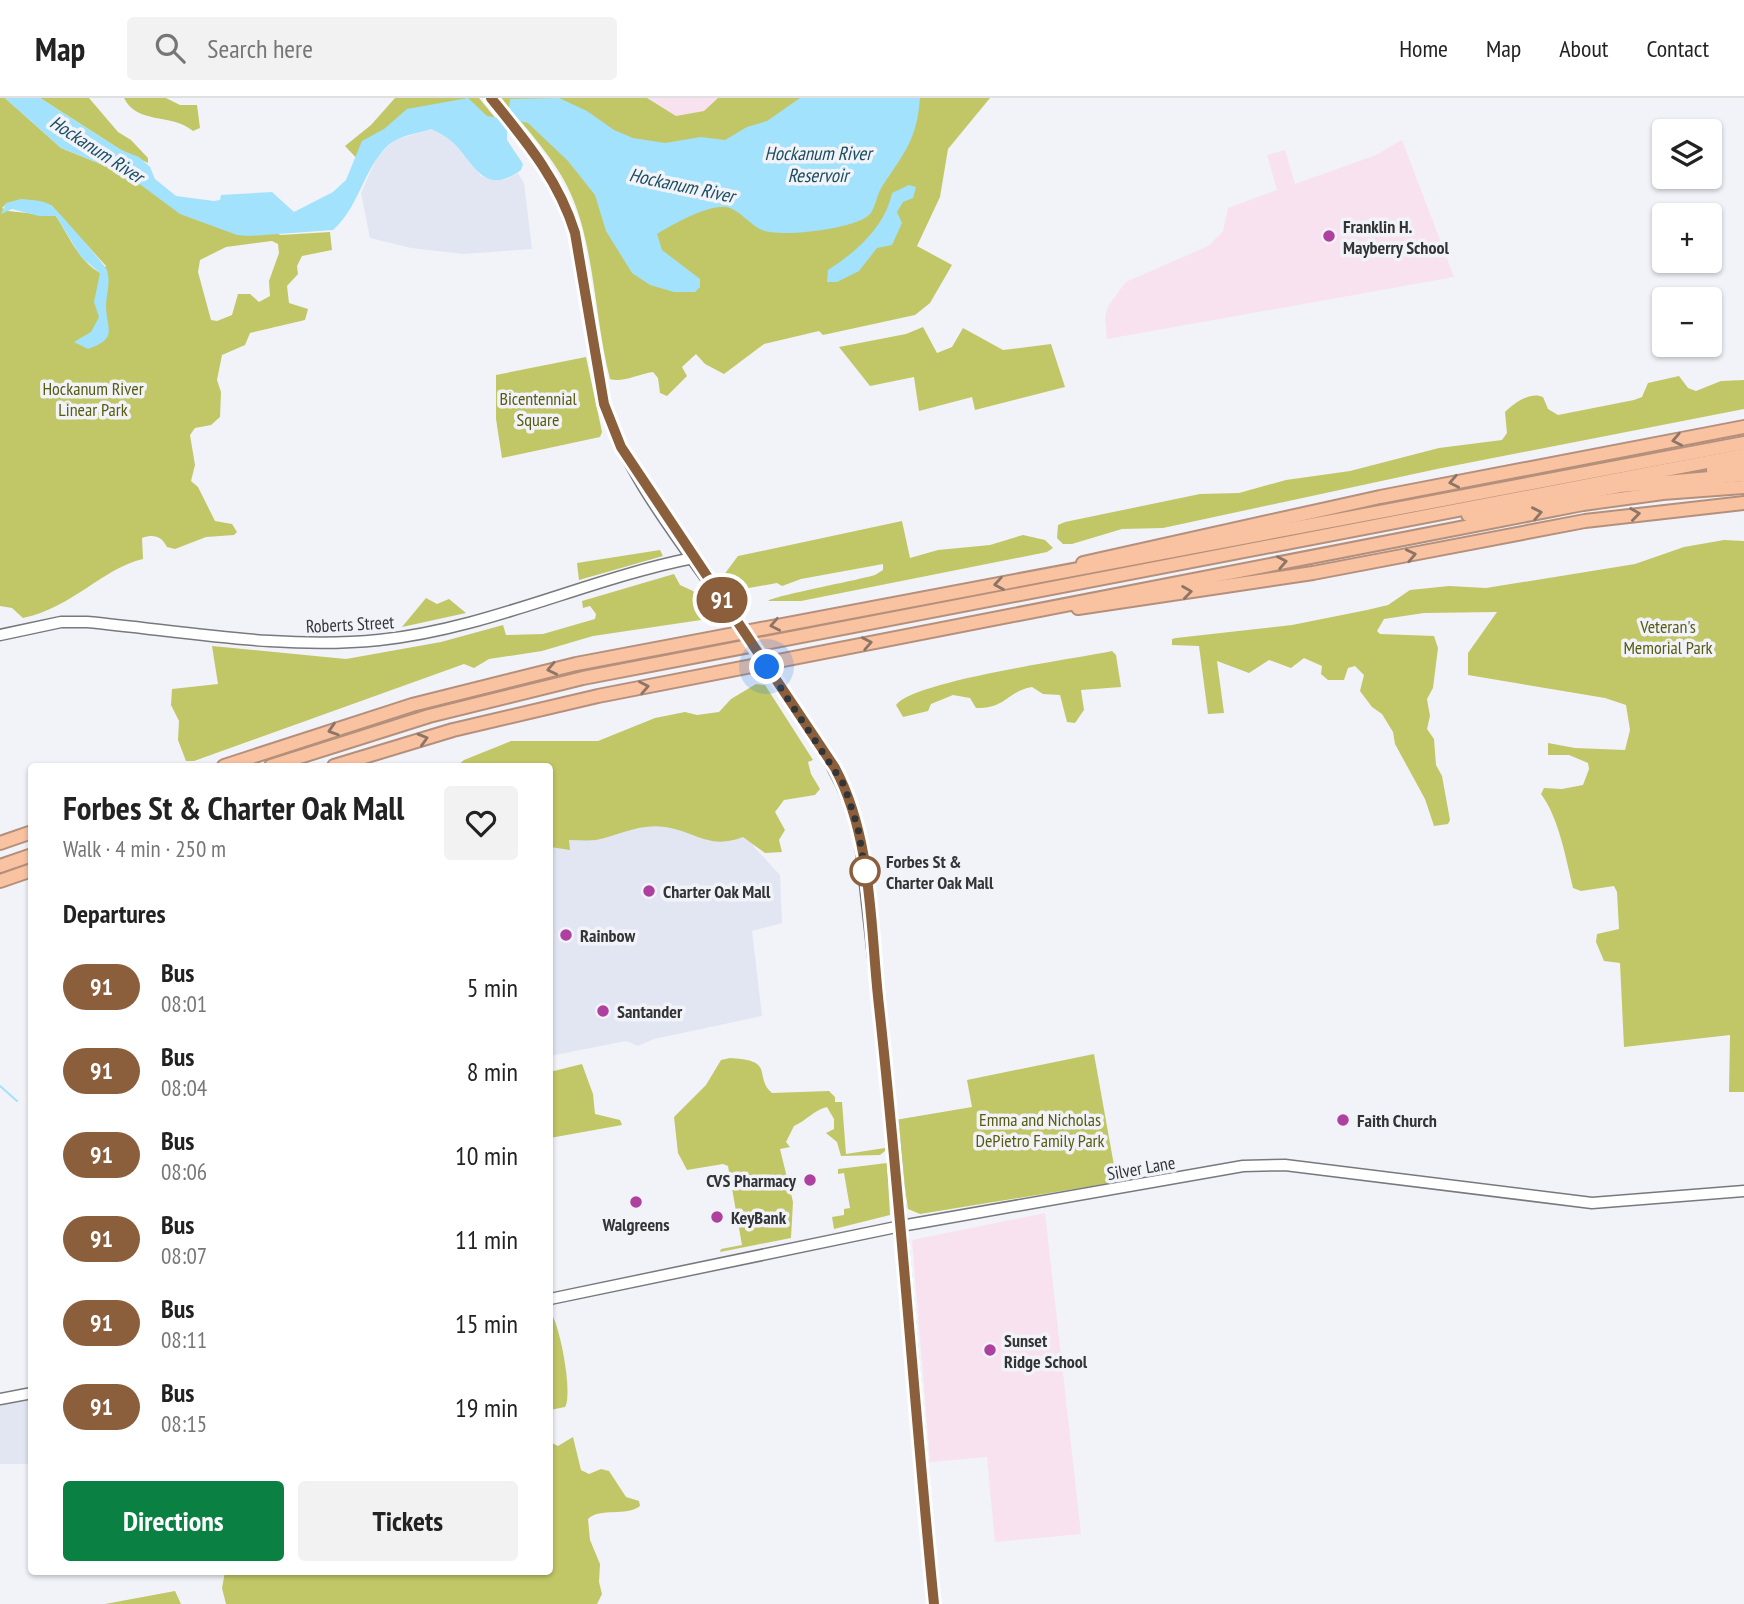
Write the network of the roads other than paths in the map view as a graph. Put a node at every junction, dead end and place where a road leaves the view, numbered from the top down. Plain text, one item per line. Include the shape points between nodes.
1 (491, 98) edge
2 (1744, 427) edge
3 (1744, 443) edge
4 (1744, 457) edge
5 (1744, 465) edge
6 (1744, 475) edge
7 (1655, 482) junction
8 (1744, 487) edge
9 (1744, 503) edge
10 (1320, 535) junction
11 (694, 558) junction
12 (1083, 569) junction
13 (1066, 572) junction
14 (1046, 607) junction
15 (0, 635) edge
16 (233, 763) edge
17 (280, 763) edge
18 (301, 763) edge
19 (344, 763) edge
20 (28, 833) edge
21 (0, 843) edge
22 (28, 849) edge
23 (28, 856) edge
24 (0, 859) edge
25 (0, 866) edge
26 (28, 871) edge
27 (0, 881) edge
28 (1744, 1191) edge
29 (901, 1226) junction
30 (553, 1297) edge
31 (28, 1394) edge
32 (0, 1399) edge
33 (934, 1604) edge

1 - 11 main road via 548,172 569,212 604,404 621,447
2 -> 13 highway via 1099,557
3 - 12 highway
4 - 10 highway
5 - 7 highway
6 - 7 highway
7 - 18 highway via 570,688 439,720
14 -> 8 highway via 1602,501
14 -> 9 highway via 1098,606 1278,579 1576,522
10 - 12 highway via 1147,564
10 - 17 highway via 550,685 412,720
11 - 15 main road, Roberts Street via 447,629 380,640 310,643 87,622 61,622
11 - 29 main road, bridge via 848,794 858,828
12 - 13 highway
13 -> 16 highway via 539,672 402,708
19 -> 14 highway via 526,711
20 - 21 highway
22 - 24 highway
23 - 25 highway
26 - 27 highway
28 - 29 main road, Silver Lane via 1592,1203 1272,1164
29 - 30 main road, Silver Lane
29 - 33 main road
31 - 32 main road

